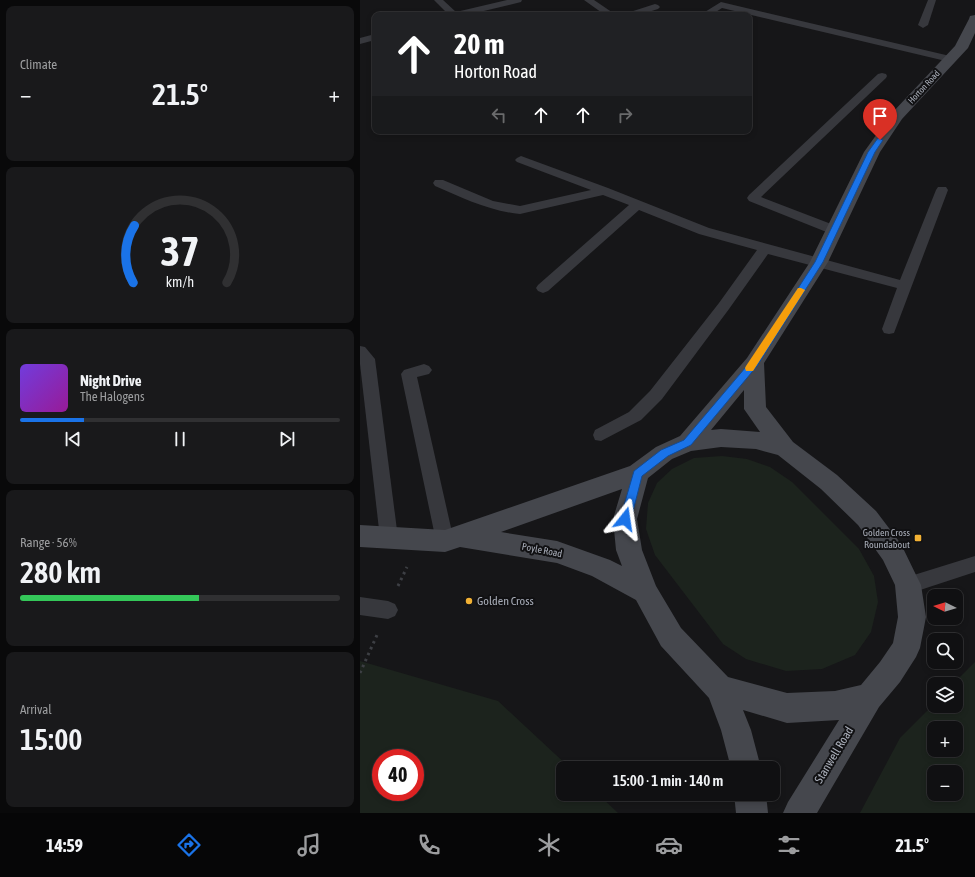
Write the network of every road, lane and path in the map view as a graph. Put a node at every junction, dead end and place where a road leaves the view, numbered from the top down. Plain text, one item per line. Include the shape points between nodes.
1 (438, 0) edge
2 (518, 0) edge
3 (588, 0) edge
4 (932, 0) edge
5 (655, 7) dead end
6 (451, 12) edge
7 (467, 12) edge
8 (606, 12) edge
9 (639, 12) edge
10 (710, 12) edge
11 (751, 12) edge
12 (752, 12) edge
13 (975, 18) edge
14 (924, 25) dead end
15 (372, 38) edge
16 (360, 41) edge
17 (950, 59) junction
18 (882, 76) dead end
19 (521, 160) dead end
20 (439, 183) dead end
21 (942, 190) dead end
22 (604, 192) junction
23 (637, 205) junction
24 (834, 230) junction
25 (766, 248) junction
26 (819, 262) junction
27 (906, 286) junction
28 (543, 288) dead end
29 (889, 329) dead end
30 (360, 352) edge
31 (754, 363) junction
32 (424, 370) dead end
33 (601, 435) dead end
34 (688, 442) junction
35 (786, 448) junction
36 (638, 474) junction
37 (360, 536) edge
38 (389, 538) junction
39 (451, 538) junction
40 (975, 564) edge
41 (908, 585) junction
42 (644, 592) junction
43 (360, 606) edge
44 (388, 610) dead end
45 (720, 689) junction
46 (869, 697) junction
47 (744, 761) edge
48 (751, 801) edge
49 (752, 813) edge
50 (799, 813) edge

1 - 6 lane
2 - 7 lane
3 - 8 lane
4 - 14 lane
5 - 9 lane
10 - 11 lane via 721,5
12 - 17 lane
13 - 17 street, Horton Road via 960,48
15 - 16 lane
17 - 24 street, Horton Road via 897,116 872,152
18 - 24 lane via 753,198
19 - 22 lane
20 - 22 lane via 509,210 520,210
21 - 27 lane
22 - 23 lane
23 - 25 lane via 704,231
23 - 28 lane
24 - 26 street, Horton Road
25 - 26 lane
25 - 33 lane via 656,395 635,416
26 - 27 lane
26 - 31 street, Horton Road
27 - 29 lane
30 - 38 lane via 367,359
31 - 34 street, Horton Road
31 - 35 street via 755,409
32 - 39 lane via 409,374
34 - 35 street via 721,438 756,440
34 - 36 street via 664,453
35 - 41 street, Stanwell Road via 829,482 867,518 892,552
36 - 39 street, Poyle Road
36 - 42 street via 625,519 629,550
37 - 38 street, Poyle Road
38 - 39 street, Poyle Road
39 - 42 street, Poyle Road via 557,552 601,568
40 - 41 lane
41 - 46 street, Stanwell Road via 912,617 906,648
42 - 45 street via 671,637
43 - 44 lane
45 - 46 street via 787,708 835,706
45 - 47 street via 736,730
46 - 50 street, Stanwell Road
48 - 49 street

